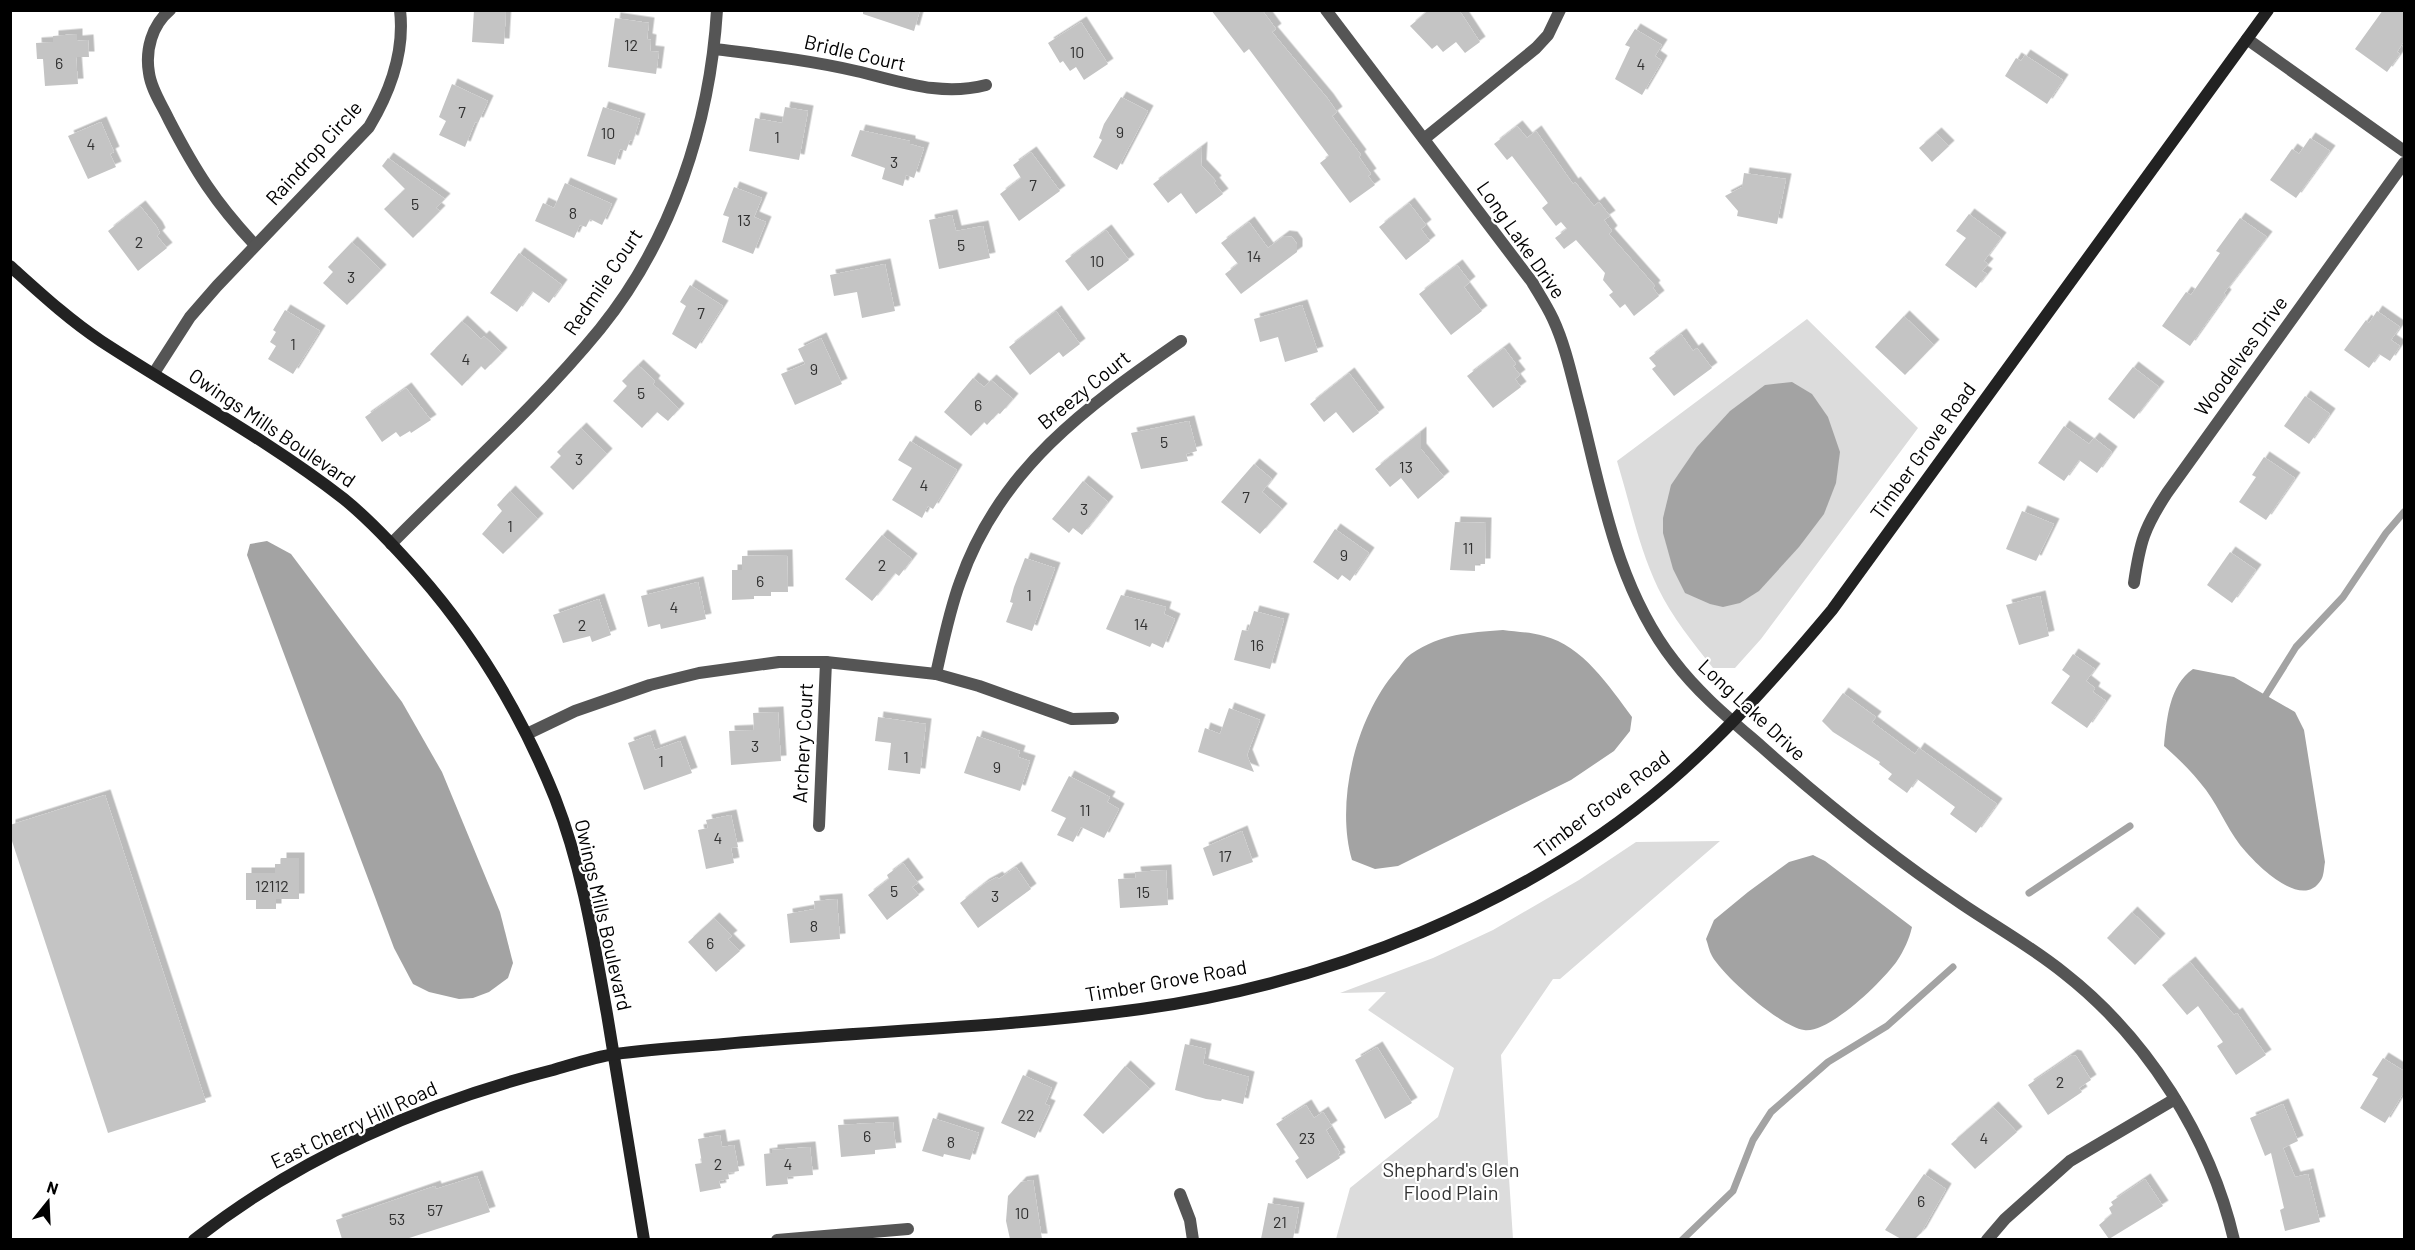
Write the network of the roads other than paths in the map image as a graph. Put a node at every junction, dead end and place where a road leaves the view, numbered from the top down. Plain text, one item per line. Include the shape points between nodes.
1 (170, 10) edge
2 (400, 10) edge
3 (717, 10) edge
4 (1326, 10) edge
5 (1560, 10) edge
6 (2268, 10) edge
7 (2247, 39) junction
8 (715, 49) junction
9 (986, 85) dead end
10 (1424, 139) junction
11 (2404, 151) edge
12 (2404, 163) edge
13 (255, 245) junction
14 (10, 266) edge
15 (1181, 341) dead end
16 (154, 373) junction
17 (391, 544) junction
18 (2134, 583) dead end
19 (826, 662) junction
20 (936, 674) junction
21 (1113, 718) dead end
22 (1733, 722) junction
23 (527, 734) junction
24 (819, 826) dead end
25 (613, 1054) junction
26 (2175, 1099) junction
27 (1180, 1194) dead end
28 (908, 1229) dead end
29 (194, 1239) edge
30 (644, 1239) edge
31 (777, 1239) edge
32 (1193, 1239) edge
33 (1987, 1239) edge
34 (2234, 1239) edge

1 - 13 street via 154,29 149,73 195,171 221,209
2 - 13 street, Raindrop Circle via 393,78 369,127
3 - 8 street, Redmile Court
4 - 10 street, Long Lake Drive
5 - 10 street via 1548,35 1536,48
6 - 7 street, Timber Grove Road
7 - 11 street
7 - 22 street, Timber Grove Road via 1832,610
8 - 9 street, Bridle Court via 856,70 912,86 965,91
8 - 17 street, Redmile Court via 703,112 676,196 656,241 619,300 568,365
10 - 22 street, Long Lake Drive via 1532,282 1552,319 1573,383 1613,539 1632,593 1672,659 1698,691
12 - 18 street, Woodelves Drive via 2150,519 2139,544
13 - 16 street, Raindrop Circle via 190,317
14 - 16 street, Owings Mills Boulevard via 89,332
15 - 20 street, Breezy Court via 1102,395 1068,424 1012,485 972,551 960,581
16 - 17 street, Owings Mills Boulevard via 294,463 346,501
17 - 23 street, Owings Mills Boulevard via 463,627
19 - 20 street
19 - 23 street via 740,667 650,685 575,711
19 - 24 street, Archery Court
20 - 21 street via 1072,719
22 - 25 street, Timber Grove Road via 1668,783 1542,874 1471,912 1406,939 1316,968 1237,991 1145,1008
22 - 26 street, Long Lake Drive via 1875,840 1961,904 2065,973 2132,1038
23 - 25 street, Owings Mills Boulevard via 556,800 573,856
25 - 29 street, East Cherry Hill Road via 456,1098 361,1138 258,1193
25 - 30 street, Owings Mills Boulevard
26 - 33 street via 2070,1161
26 - 34 street, Long Lake Drive via 2211,1167
27 - 32 street
28 - 31 street

